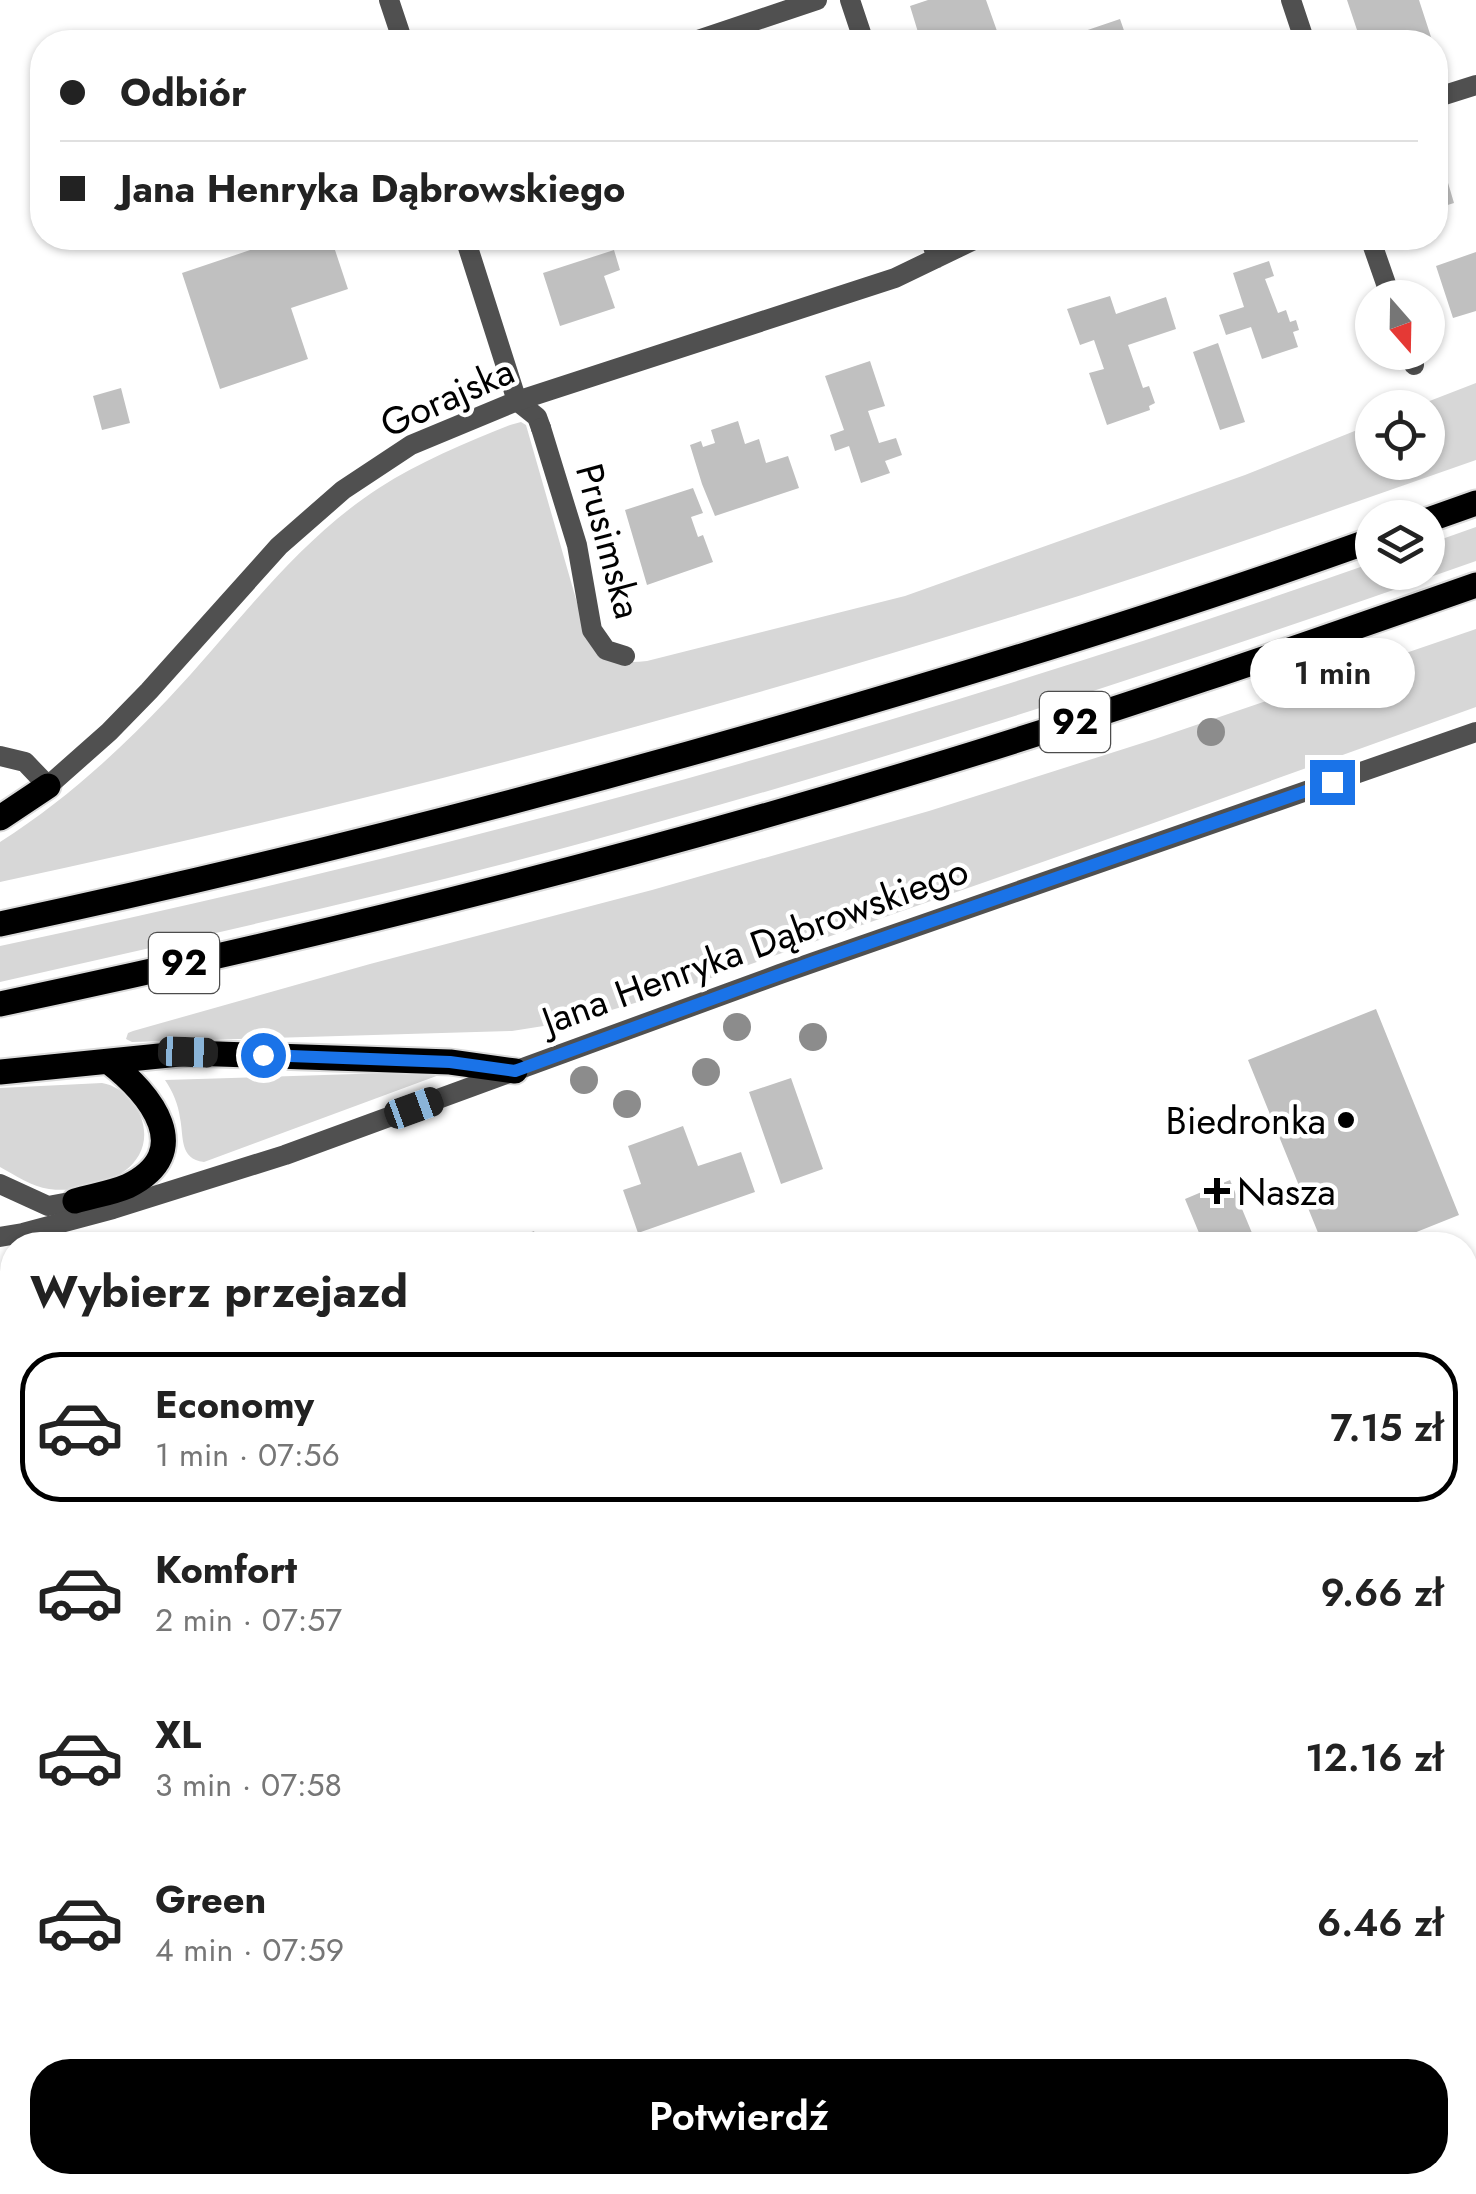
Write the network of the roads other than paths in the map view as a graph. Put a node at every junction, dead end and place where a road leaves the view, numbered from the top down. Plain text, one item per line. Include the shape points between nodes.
1 (388, 0) edge
2 (817, 0) edge
3 (850, 0) edge
4 (1291, 0) edge
5 (398, 30) edge
6 (728, 30) edge
7 (860, 30) edge
8 (1301, 30) edge
9 (1476, 85) edge
10 (1448, 94) edge
11 (469, 250) edge
12 (930, 250) edge
13 (1374, 250) edge
14 (1385, 280) edge
15 (517, 401) junction
16 (1476, 503) edge
17 (1445, 514) edge
18 (1355, 546) edge
19 (1476, 585) edge
20 (625, 656) dead end
21 (1476, 732) edge
22 (0, 756) edge
23 (48, 786) junction
24 (0, 818) edge
25 (0, 924) edge
26 (0, 1004) edge
27 (109, 1062) junction
28 (515, 1071) junction
29 (0, 1072) edge
30 (0, 1184) edge
31 (75, 1202) joint
32 (23, 1232) edge

1 - 5 street
2 - 6 street
3 - 7 street
4 - 8 street
9 - 10 street
11 - 15 street
12 - 15 street, Gorajska via 895,278
13 - 14 street
15 - 20 street, Prusimska via 541,428 578,545 592,630 606,650
15 - 23 street, Gorajska via 411,446 342,490 279,546 149,692
16 - 17 main road
18 - 25 main road, 92 via 1100,634 589,783
19 - 26 main road, 92 via 1161,694 750,820 367,921
21 - 28 street, Jana Henryka Dąbrowskiego
22 - 23 street via 25,762
23 - 24 main road
27 - 28 main road via 188,1052 450,1062
27 - 29 main road
27 - 31 main road via 156,1111 159,1162 127,1186
28 - 32 street, Jana Henryka Dąbrowskiego via 191,1186
30 - 31 street via 48,1206

